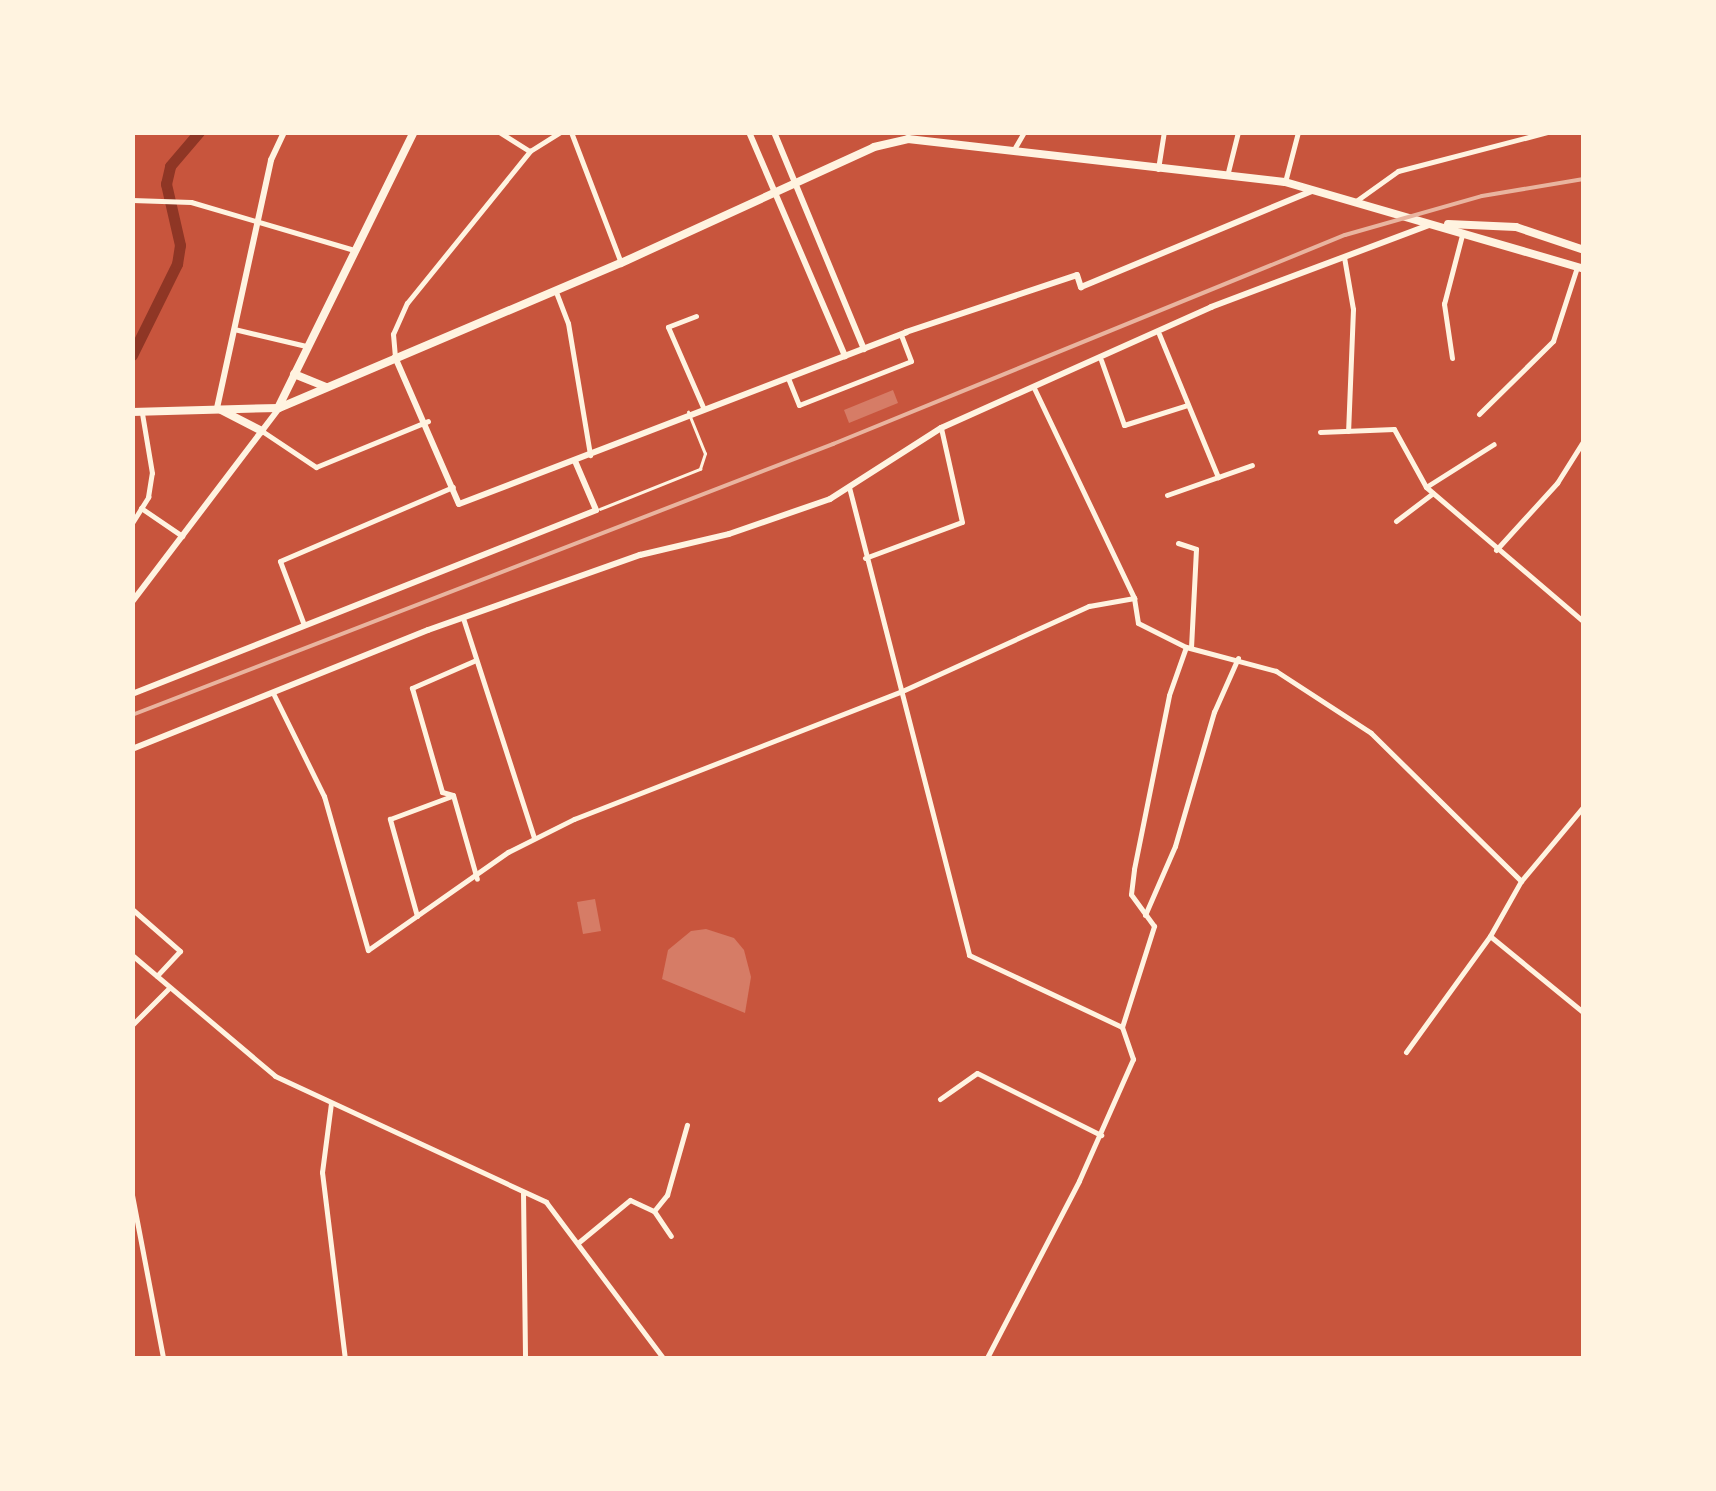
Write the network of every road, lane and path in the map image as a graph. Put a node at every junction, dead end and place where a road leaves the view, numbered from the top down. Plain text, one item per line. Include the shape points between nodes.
1 (284, 132) edge
2 (414, 132) edge
3 (499, 132) edge
4 (562, 132) edge
5 (571, 132) edge
6 (749, 132) edge
7 (774, 132) edge
8 (1024, 132) edge
9 (1164, 132) edge
10 (1238, 132) edge
11 (1298, 132) edge
12 (1548, 132) edge
13 (926, 136) edge
14 (530, 150) junction
15 (1013, 151) junction
16 (1158, 170) junction
17 (1226, 176) junction
18 (794, 181) junction
19 (1285, 182) junction
20 (1316, 189) junction
21 (773, 193) junction
22 (132, 200) edge
23 (1356, 201) junction
24 (260, 220) junction
25 (1434, 223) junction
26 (1463, 232) junction
27 (354, 250) junction
28 (1584, 250) edge
29 (1344, 257) junction
30 (621, 263) junction
31 (1580, 268) edge
32 (556, 292) junction
33 (696, 316) dead end
34 (234, 329) junction
35 (901, 334) junction
36 (1159, 334) junction
37 (306, 346) junction
38 (864, 348) junction
39 (844, 356) junction
40 (394, 357) junction
41 (1452, 358) dead end
42 (1101, 360) junction
43 (294, 374) junction
44 (788, 378) junction
45 (326, 387) junction
46 (1034, 388) junction
47 (1188, 405) junction
48 (702, 407) junction
49 (217, 408) junction
50 (279, 408) junction
51 (137, 412) edge
52 (688, 412) junction
53 (1479, 414) dead end
54 (428, 421) junction
55 (941, 428) junction
56 (262, 431) junction
57 (1348, 431) junction
58 (1320, 432) dead end
59 (1584, 440) edge
60 (1494, 444) dead end
61 (590, 455) junction
62 (575, 462) junction
63 (1252, 465) dead end
64 (1218, 477) junction
65 (453, 487) junction
66 (849, 487) junction
67 (1430, 490) junction
68 (1167, 496) dead end
69 (142, 508) junction
70 (596, 510) junction
71 (1396, 522) dead end
72 (132, 524) edge
73 (182, 536) junction
74 (1178, 543) dead end
75 (1496, 550) junction
76 (865, 558) junction
77 (1134, 598) junction
78 (132, 602) edge
79 (462, 618) junction
80 (1584, 622) edge
81 (305, 628) junction
82 (1188, 648) junction
83 (1238, 658) junction
84 (476, 660) junction
85 (900, 692) junction
86 (273, 693) junction
87 (132, 694) edge
88 (132, 749) edge
89 (453, 795) junction
90 (1584, 806) edge
91 (534, 838) junction
92 (477, 879) junction
93 (1521, 880) junction
94 (132, 909) edge
95 (1145, 915) junction
96 (417, 916) junction
97 (1490, 936) junction
98 (132, 955) edge
99 (157, 977) junction
100 (169, 988) junction
101 (1584, 1014) edge
102 (132, 1025) edge
103 (1122, 1028) junction
104 (1406, 1052) dead end
105 (940, 1099) dead end
106 (332, 1104) junction
107 (687, 1125) dead end
108 (1101, 1135) junction
109 (523, 1192) junction
110 (132, 1194) edge
111 (654, 1211) junction
112 (671, 1236) dead end
113 (579, 1242) junction
114 (163, 1358) edge
115 (345, 1358) edge
116 (525, 1358) edge
117 (663, 1358) edge
118 (987, 1358) edge

1 - 24 street via 270,160
2 - 27 main road
3 - 14 street
4 - 14 street
5 - 30 street
6 - 21 street
7 - 18 street
8 - 15 street
9 - 16 street
10 - 17 street
11 - 19 street
12 - 23 street via 1398,171
13 - 15 main road
13 - 18 main road via 874,147
14 - 40 street via 407,303 394,334
15 - 16 main road
16 - 17 main road
17 - 19 main road
18 - 21 main road
18 - 38 street
19 - 20 main road
20 - 23 main road
20 - 35 street via 1081,287 1077,275
21 - 30 main road
21 - 39 street
22 - 24 street via 191,202
23 - 25 main road
24 - 27 street
24 - 34 street
25 - 26 main road
25 - 28 main road via 1516,228
25 - 29 street
26 - 31 main road
26 - 41 street via 1444,304
27 - 37 main road
29 - 36 street
29 - 57 street via 1353,309
30 - 32 main road
31 - 53 street via 1553,341
32 - 40 main road
32 - 61 street via 568,323
33 - 48 street via 668,327
34 - 37 street
34 - 49 street
35 - 38 street
35 - 44 street via 911,361 798,405
36 - 42 street
36 - 47 street
37 - 43 main road
38 - 39 street
39 - 44 street
40 - 45 main road
40 - 54 street
42 - 46 street
42 - 47 street via 1124,425
43 - 45 main road
43 - 50 main road
44 - 48 street
45 - 50 main road
46 - 55 street
46 - 77 street
47 - 64 street
48 - 52 street
49 - 50 main road
49 - 51 main road
49 - 56 main road
50 - 56 street
51 - 69 street via 152,473
52 - 61 street
52 - 70 lane via 705,454 700,469
54 - 56 street via 316,468
54 - 65 street
55 - 66 street
55 - 76 street via 962,522
56 - 73 street
57 - 58 street
57 - 67 street via 1394,429
59 - 75 street via 1557,483
60 - 67 street
61 - 62 street
62 - 65 street via 460,504
62 - 70 street
63 - 64 street
64 - 68 street
65 - 81 street via 280,561
66 - 76 street
66 - 79 street via 738,532 648,552
67 - 71 street
67 - 75 street
69 - 72 street
69 - 73 street
70 - 81 street
73 - 78 street
74 - 82 street via 1196,549
75 - 80 street
76 - 85 street
77 - 82 street via 1138,622
77 - 85 street via 1090,606
79 - 84 street
79 - 86 street
81 - 87 street
82 - 83 street
82 - 95 street via 1169,695 1134,869 1132,894
83 - 93 street via 1276,671 1371,733
83 - 95 street via 1214,712 1176,846
84 - 89 street via 412,688 442,792
84 - 91 street
85 - 91 street
85 - 103 street via 969,955
86 - 88 street
86 - 96 street via 324,796 368,950
89 - 92 street
89 - 96 street via 390,818
90 - 93 street
91 - 92 street
92 - 96 street
93 - 97 street
94 - 99 street via 180,952
95 - 103 street via 1154,926
97 - 101 street
97 - 104 street
98 - 99 street
99 - 100 street
100 - 102 street
100 - 106 street via 275,1076
103 - 108 street via 1132,1059
105 - 108 street via 977,1073
106 - 109 street
106 - 115 street via 322,1172
107 - 111 street via 667,1194
108 - 118 street
109 - 113 street via 546,1202
109 - 116 street
110 - 114 street
111 - 112 street
111 - 113 street via 630,1200
113 - 117 street

